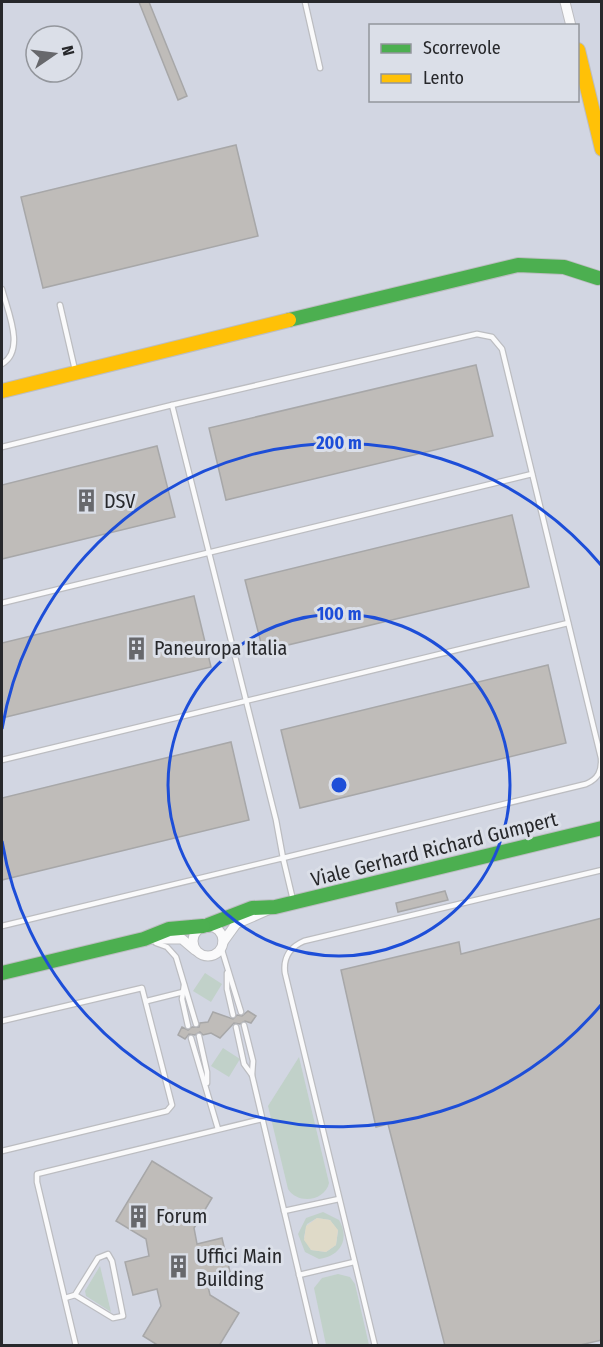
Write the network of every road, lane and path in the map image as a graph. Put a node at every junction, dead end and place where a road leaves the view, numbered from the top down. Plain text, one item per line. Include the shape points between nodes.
1 (305, 2) edge
2 (566, 2) edge
3 (571, 24) edge
4 (579, 54) edge
5 (320, 68) dead end
6 (602, 149) edge
7 (598, 278) dead end
8 (2, 289) edge
9 (60, 305) dead end
10 (2, 363) edge
11 (76, 373) junction
12 (2, 391) edge
13 (172, 405) junction
14 (2, 447) edge
15 (532, 474) junction
16 (210, 553) junction
17 (2, 603) edge
18 (568, 623) junction
19 (246, 700) junction
20 (2, 760) edge
21 (602, 828) edge
22 (283, 858) junction
23 (602, 870) edge
24 (294, 903) junction
25 (275, 907) junction
26 (2, 926) edge
27 (206, 926) junction
28 (144, 939) junction
29 (222, 945) junction
30 (195, 950) junction
31 (227, 973) junction
32 (2, 974) edge
33 (184, 985) junction
34 (183, 992) junction
35 (147, 1001) junction
36 (241, 1012) dead end
37 (233, 1015) dead end
38 (2, 1021) edge
39 (196, 1024) dead end
40 (244, 1025) dead end
41 (188, 1026) dead end
42 (236, 1027) dead end
43 (199, 1036) dead end
44 (191, 1038) dead end
45 (252, 1075) junction
46 (207, 1085) junction
47 (262, 1119) junction
48 (218, 1129) junction
49 (2, 1151) edge
50 (339, 1199) junction
51 (284, 1212) junction
52 (354, 1262) junction
53 (299, 1275) junction
54 (75, 1295) junction
55 (64, 1298) junction
56 (76, 1346) edge
57 (316, 1346) edge
58 (375, 1346) edge

1 - 5 lane
2 - 3 street
4 - 6 street
7 - 11 street via 556,264 524,264
8 - 10 lane via 15,344
9 - 11 lane
11 - 12 street
13 - 14 lane
13 - 15 lane via 487,334 502,349
13 - 16 lane
15 - 16 lane
15 - 18 lane
16 - 17 lane
16 - 19 lane
18 - 19 lane
18 - 22 lane via 601,758 595,779
19 - 20 lane
19 - 22 lane
21 - 24 street, Viale Gerhard Richard Gumpert
22 - 24 lane
22 - 26 lane
23 - 50 lane via 304,942 291,950 284,962 285,973
24 - 25 street, Viale Gerhard Richard Gumpert
25 - 27 street, Viale Gerhard Richard Gumpert via 252,908
25 - 29 street, Viale Gerhard Richard Gumpert via 236,924
27 - 28 street, Viale Gerhard Richard Gumpert via 169,929
27 - 29 street via 217,929
27 - 30 street via 193,936
28 - 30 street, Viale Gerhard Richard Gumpert via 182,939
28 - 32 street, Viale Gerhard Richard Gumpert
28 - 33 lane via 171,950
29 - 30 street via 209,956
29 - 31 lane
31 - 36 lane via 235,986
31 - 37 lane
33 - 34 lane
33 - 39 lane
34 - 35 lane
34 - 41 lane
35 - 38 lane via 144,990 138,987
35 - 49 lane via 172,1102 169,1110
40 - 45 lane via 253,1061
42 - 45 lane via 244,1064
43 - 46 lane
44 - 46 lane
45 - 47 lane
46 - 48 lane
47 - 48 lane
47 - 51 lane
48 - 55 lane via 37,1174
50 - 51 lane
50 - 52 lane
51 - 53 lane
52 - 53 lane
52 - 58 lane
53 - 57 lane
54 - 54 lane via 98,1258 108,1254 123,1316 113,1318
54 - 55 lane
55 - 56 lane

